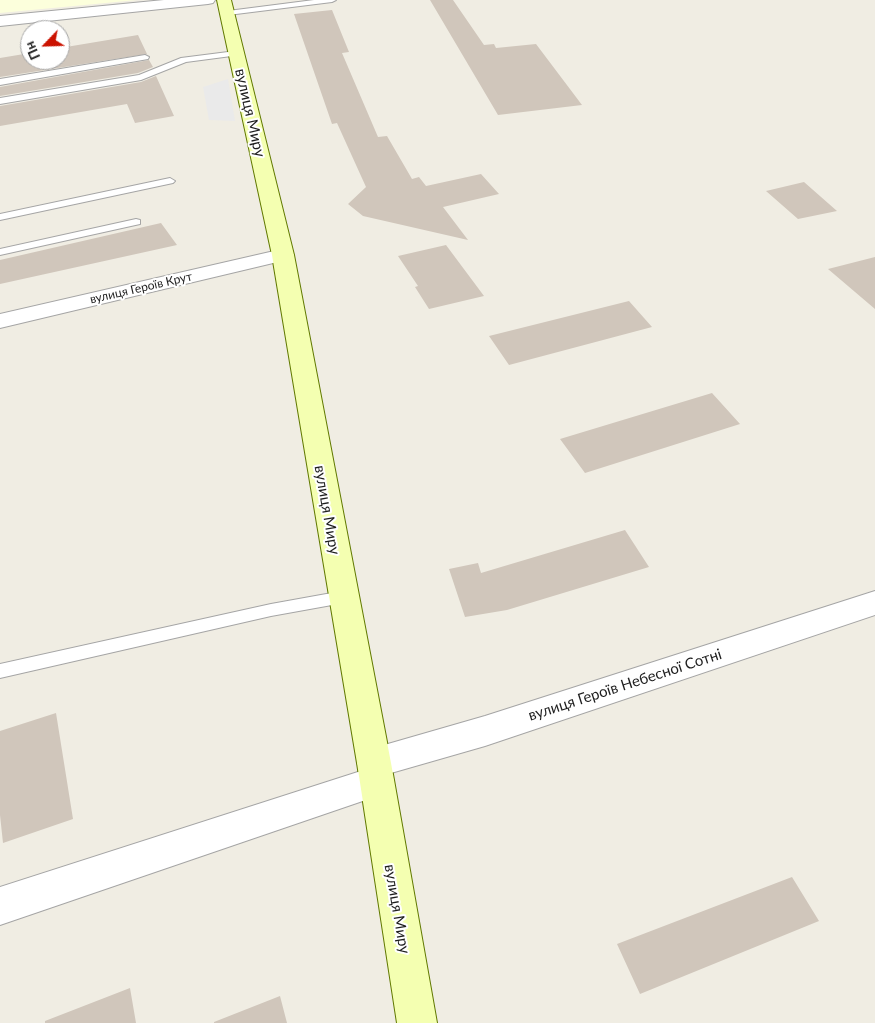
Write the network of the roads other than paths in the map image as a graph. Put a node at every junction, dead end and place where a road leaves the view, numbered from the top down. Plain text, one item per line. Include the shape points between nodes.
1 (332, 0) edge
2 (220, 4) edge
3 (0, 21) edge
4 (236, 53) junction
5 (145, 57) dead end
6 (0, 82) edge
7 (0, 101) edge
8 (170, 181) dead end
9 (0, 217) edge
10 (136, 222) dead end
11 (0, 252) edge
12 (282, 255) junction
13 (0, 321) edge
14 (343, 597) junction
15 (875, 603) edge
16 (0, 671) edge
17 (375, 772) junction
18 (0, 906) edge
19 (417, 1023) edge

1 - 2 lane
2 - 3 street
2 - 4 main road, вулиця Миру
4 - 7 lane via 184,60 142,76
4 - 12 main road, вулиця Миру
5 - 6 lane
8 - 9 lane
10 - 11 lane
12 - 13 street, вулиця Героїв Крут
12 - 14 main road, вулиця Миру
14 - 16 lane
14 - 17 main road, вулиця Миру
15 - 17 street, вулиця Героїв Небесної Сотні via 485,731
17 - 18 street, вулиця Героїв Небесної Сотні
17 - 19 main road, вулиця Миру

